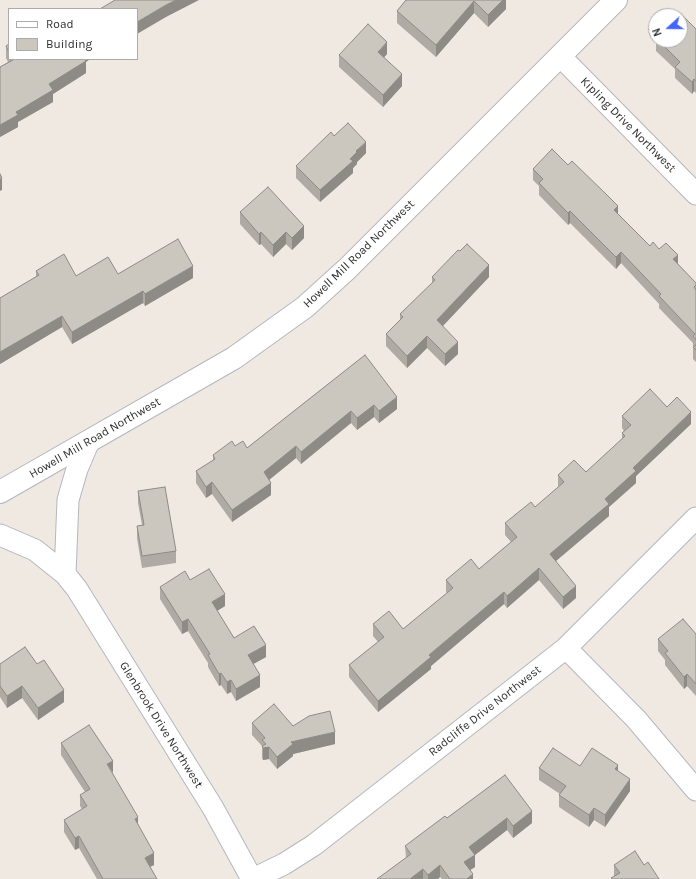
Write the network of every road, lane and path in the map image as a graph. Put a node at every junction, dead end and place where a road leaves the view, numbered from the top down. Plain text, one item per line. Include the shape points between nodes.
1 (616, 0) edge
2 (560, 56) junction
3 (696, 194) edge
4 (89, 441) junction
5 (0, 492) edge
6 (696, 518) edge
7 (0, 535) edge
8 (65, 574) junction
9 (566, 648) junction
10 (696, 790) edge
11 (252, 879) edge

1 - 2 main road, Howell Mill Road Northwest
2 - 3 street, Kipling Drive Northwest
2 - 4 main road, Howell Mill Road Northwest via 347,269 305,307 234,358
4 - 5 main road, Howell Mill Road Northwest
4 - 8 street via 68,500
6 - 9 street, Radcliffe Drive Northwest
7 - 8 street, Glenbrook Drive Northwest via 35,550
8 - 11 street, Glenbrook Drive Northwest via 213,808
9 - 10 street via 636,719
9 - 11 street, Radcliffe Drive Northwest via 314,845 284,864

